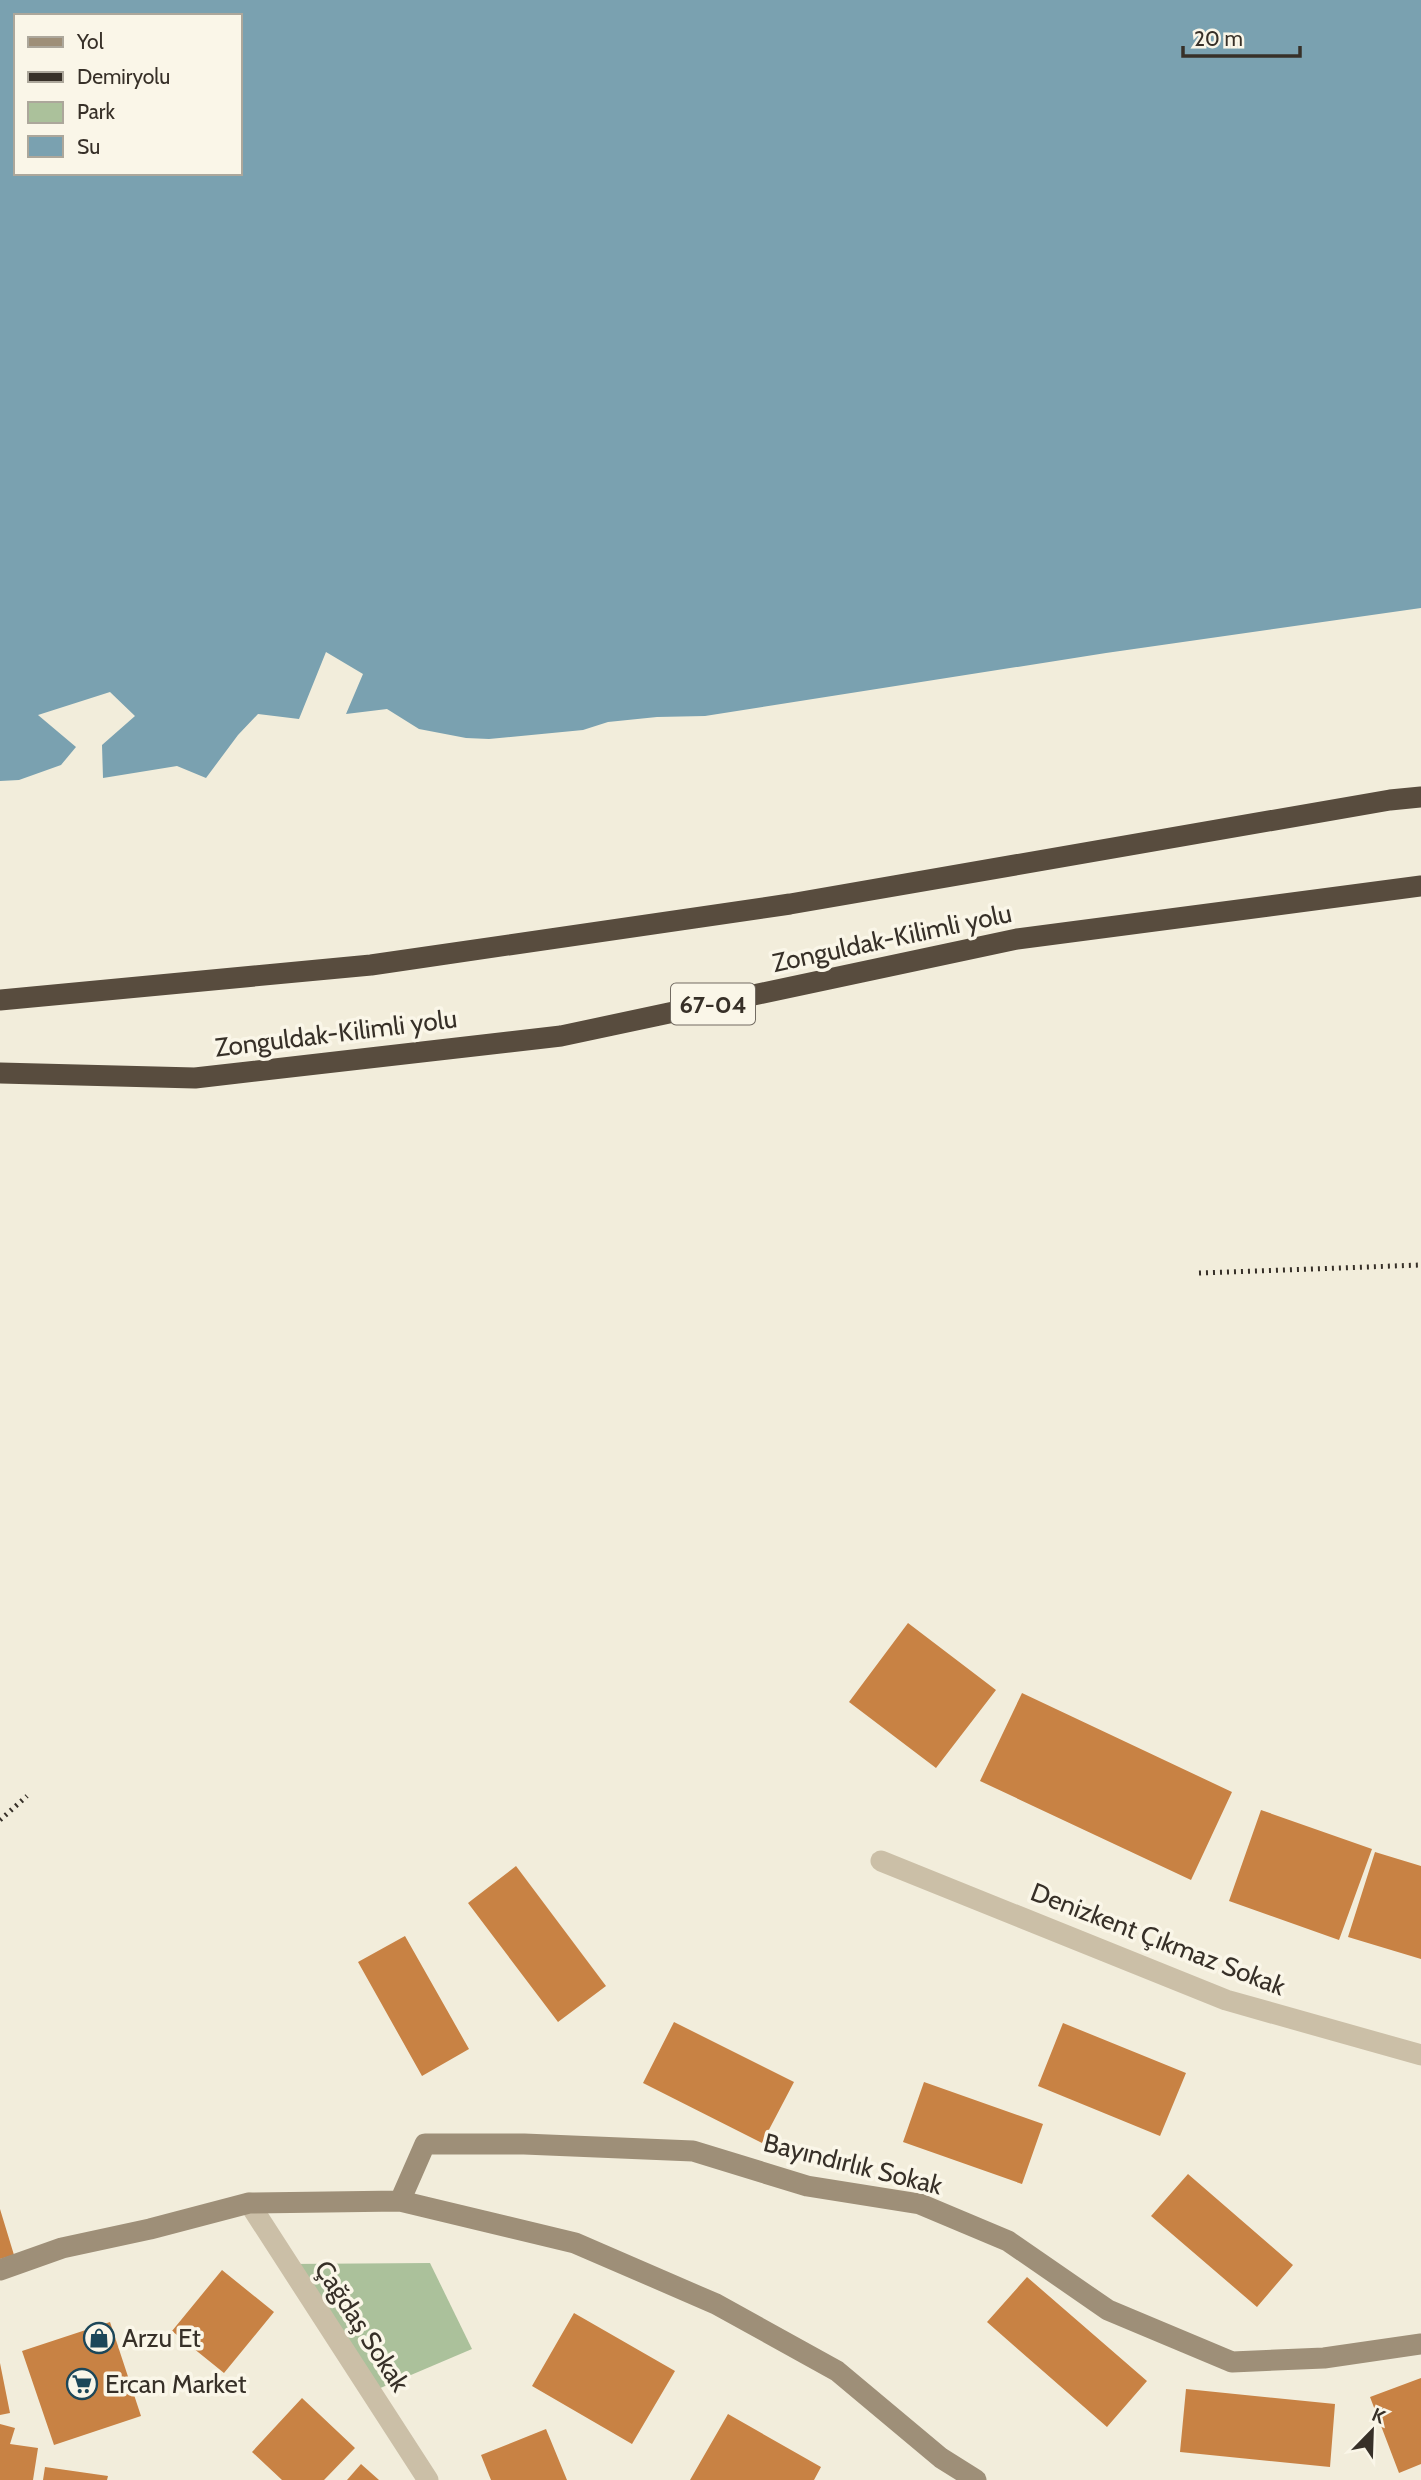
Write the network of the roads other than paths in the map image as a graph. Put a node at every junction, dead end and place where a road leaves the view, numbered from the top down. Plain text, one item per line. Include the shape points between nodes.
1 (1421, 797) edge
2 (1421, 886) edge
3 (0, 1000) edge
4 (0, 1073) edge
5 (881, 1861) dead end
6 (1421, 2055) edge
7 (400, 2201) junction
8 (249, 2203) junction
9 (0, 2270) edge
10 (1421, 2344) edge
11 (941, 2458) junction
12 (428, 2480) edge
13 (951, 2480) edge
14 (976, 2480) edge

1 - 3 highway, Zonguldak-Kilimli yolu via 790,904 371,965
2 - 4 highway, Zonguldak-Kilimli yolu / 67-04 via 1017,939 561,1036 195,1078
5 - 6 street, Denizkent Çıkmaz Sokak via 1226,2000
7 - 8 street
7 - 10 street, Bayındırlık Sokak via 425,2144 693,2151 807,2186 920,2204 1008,2241 1108,2310 1231,2362 1324,2358
7 - 11 street via 575,2244 716,2304 837,2371
8 - 9 street via 62,2248
8 - 12 street, Çağdaş Sokak
11 - 13 street
11 - 14 street

